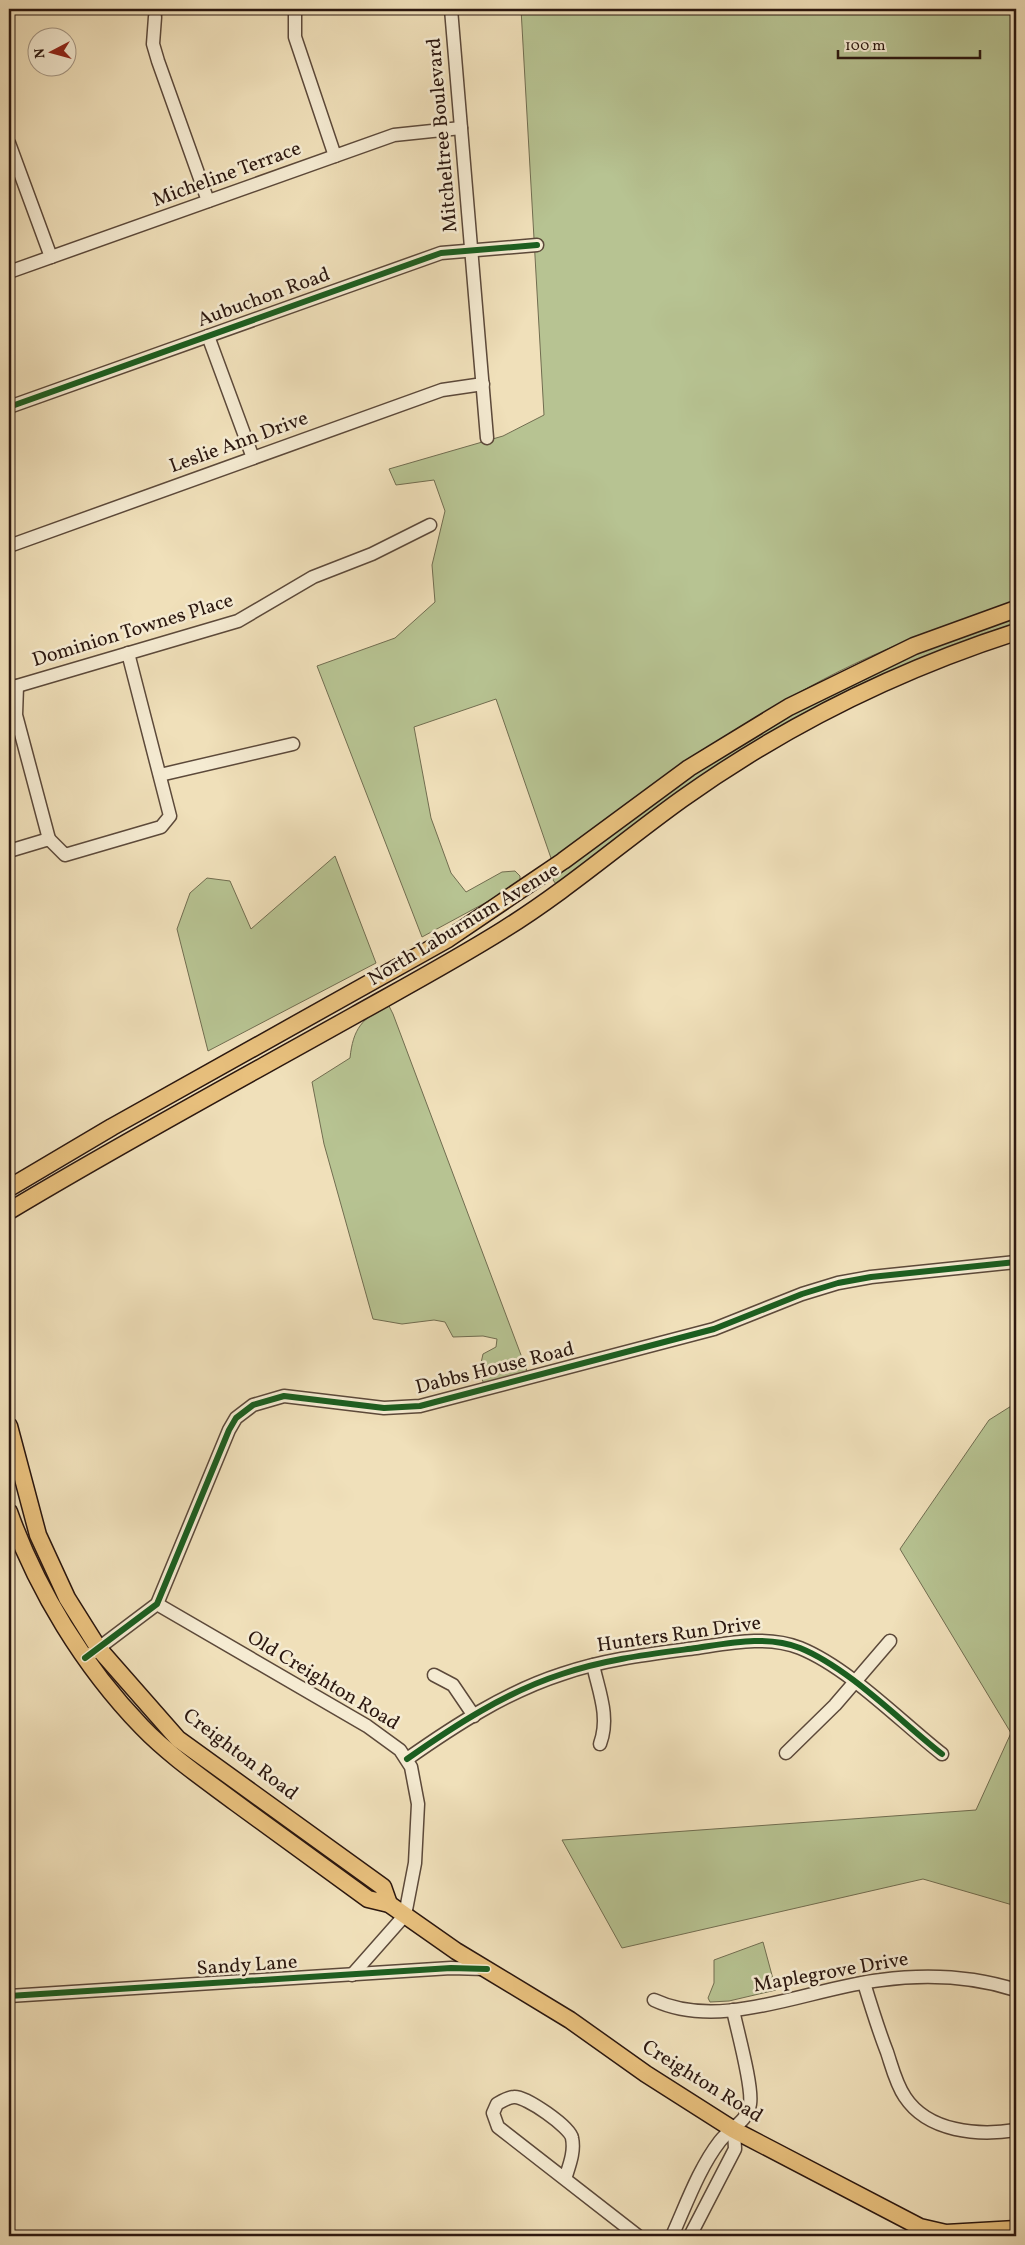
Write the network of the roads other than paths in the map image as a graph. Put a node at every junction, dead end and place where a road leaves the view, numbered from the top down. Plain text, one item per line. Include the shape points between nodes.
1 (451, 9) edge
2 (295, 12) dead end
3 (155, 17) dead end
4 (461, 128) junction
5 (9, 143) edge
6 (335, 156) junction
7 (208, 201) junction
8 (537, 245) dead end
9 (471, 250) junction
10 (52, 257) junction
11 (9, 272) edge
12 (208, 336) junction
13 (483, 384) junction
14 (9, 407) edge
15 (488, 438) dead end
16 (253, 458) junction
17 (430, 525) dead end
18 (9, 546) edge
19 (1016, 609) edge
20 (1016, 632) edge
21 (128, 654) junction
22 (13, 689) edge
23 (294, 744) dead end
24 (160, 775) junction
25 (49, 839) junction
26 (9, 851) edge
27 (9, 1188) edge
28 (9, 1211) edge
29 (1016, 1262) edge
30 (9, 1426) edge
31 (9, 1512) edge
32 (157, 1604) junction
33 (890, 1642) dead end
34 (99, 1648) junction
35 (85, 1658) junction
36 (593, 1665) junction
37 (434, 1675) dead end
38 (855, 1682) junction
39 (474, 1716) junction
40 (600, 1744) dead end
41 (786, 1753) dead end
42 (942, 1754) dead end
43 (407, 1759) junction
44 (389, 1904) junction
45 (405, 1915) junction
46 (487, 1969) junction
47 (352, 1975) junction
48 (864, 1983) junction
49 (1016, 1990) edge
50 (9, 1996) edge
51 (654, 2000) dead end
52 (732, 2010) junction
53 (734, 2130) junction
54 (1016, 2130) edge
55 (565, 2179) junction
56 (1016, 2229) edge
57 (638, 2236) edge
58 (672, 2236) edge
59 (690, 2236) edge

1 - 4 street, Mitcheltree Boulevard
2 - 6 street via 295,37
3 - 7 street via 153,44 158,62
4 - 6 street, Micheline Terrace via 394,135
4 - 9 street, Mitcheltree Boulevard
5 - 10 street
6 - 7 street, Micheline Terrace
7 - 10 street, Micheline Terrace
8 - 9 street, Aubuchon Road
9 - 12 street, Aubuchon Road via 432,256
9 - 13 street, Mitcheltree Boulevard
10 - 11 street, Micheline Terrace
12 - 14 street, Aubuchon Road
12 - 16 street
13 - 15 street, Mitcheltree Boulevard
13 - 16 street, Leslie Ann Drive via 442,390
16 - 18 street, Leslie Ann Drive
17 - 21 street, Dominion Townes Place via 372,554 313,577 238,621
19 - 27 main road, North Laburnum Avenue via 914,646 789,707 689,768 557,866 448,939 120,1122
20 - 28 main road, North Laburnum Avenue via 926,665 851,699 745,757 680,800 586,874 503,930
21 - 22 street, Dominion Townes Place
21 - 24 street
22 - 25 street via 16,715
23 - 24 street
24 - 25 street via 170,816 161,827 64,855
25 - 26 street
29 - 32 street, Dabbs House Road via 838,1282 714,1329 420,1406 384,1408 284,1396 253,1405 236,1418 229,1430
30 - 34 main road, Creighton Road via 38,1535 67,1598
31 - 35 main road, Creighton Road via 26,1554
32 - 34 street
32 - 43 street, Old Creighton Road via 367,1726
33 - 38 street
34 - 35 street
34 - 44 main road, Creighton Road via 178,1738 383,1887
35 - 44 main road, Creighton Road via 142,1727 185,1765 368,1899
36 - 38 street, Hunters Run Drive via 628,1657 765,1641 798,1647 818,1656
36 - 39 street, Hunters Run Drive via 534,1684
36 - 40 street via 605,1714
37 - 39 street via 453,1685
38 - 41 street via 810,1732
38 - 42 street, Hunters Run Drive
39 - 43 street, Hunters Run Drive
43 - 45 street, Old Creighton Road via 418,1804 415,1863
44 - 45 main road, Creighton Road
45 - 46 main road, Creighton Road
45 - 47 street
46 - 47 street, Sandy Lane via 451,1968
46 - 53 main road, Creighton Road via 570,2020 646,2074
47 - 50 street, Sandy Lane
48 - 49 street, Maplegrove Drive via 942,1976
48 - 52 street, Maplegrove Drive
48 - 54 street via 896,2079 917,2111 943,2126 960,2130
51 - 52 street, Maplegrove Drive via 692,2012
52 - 53 street via 751,2098 747,2116
53 - 56 main road, Creighton Road via 920,2227 946,2234
53 - 58 street via 721,2140 699,2177
53 - 59 street via 735,2149
55 - 55 street via 498,2127 493,2113 497,2104 515,2096 526,2099 566,2128 572,2135 573,2145
55 - 57 street

